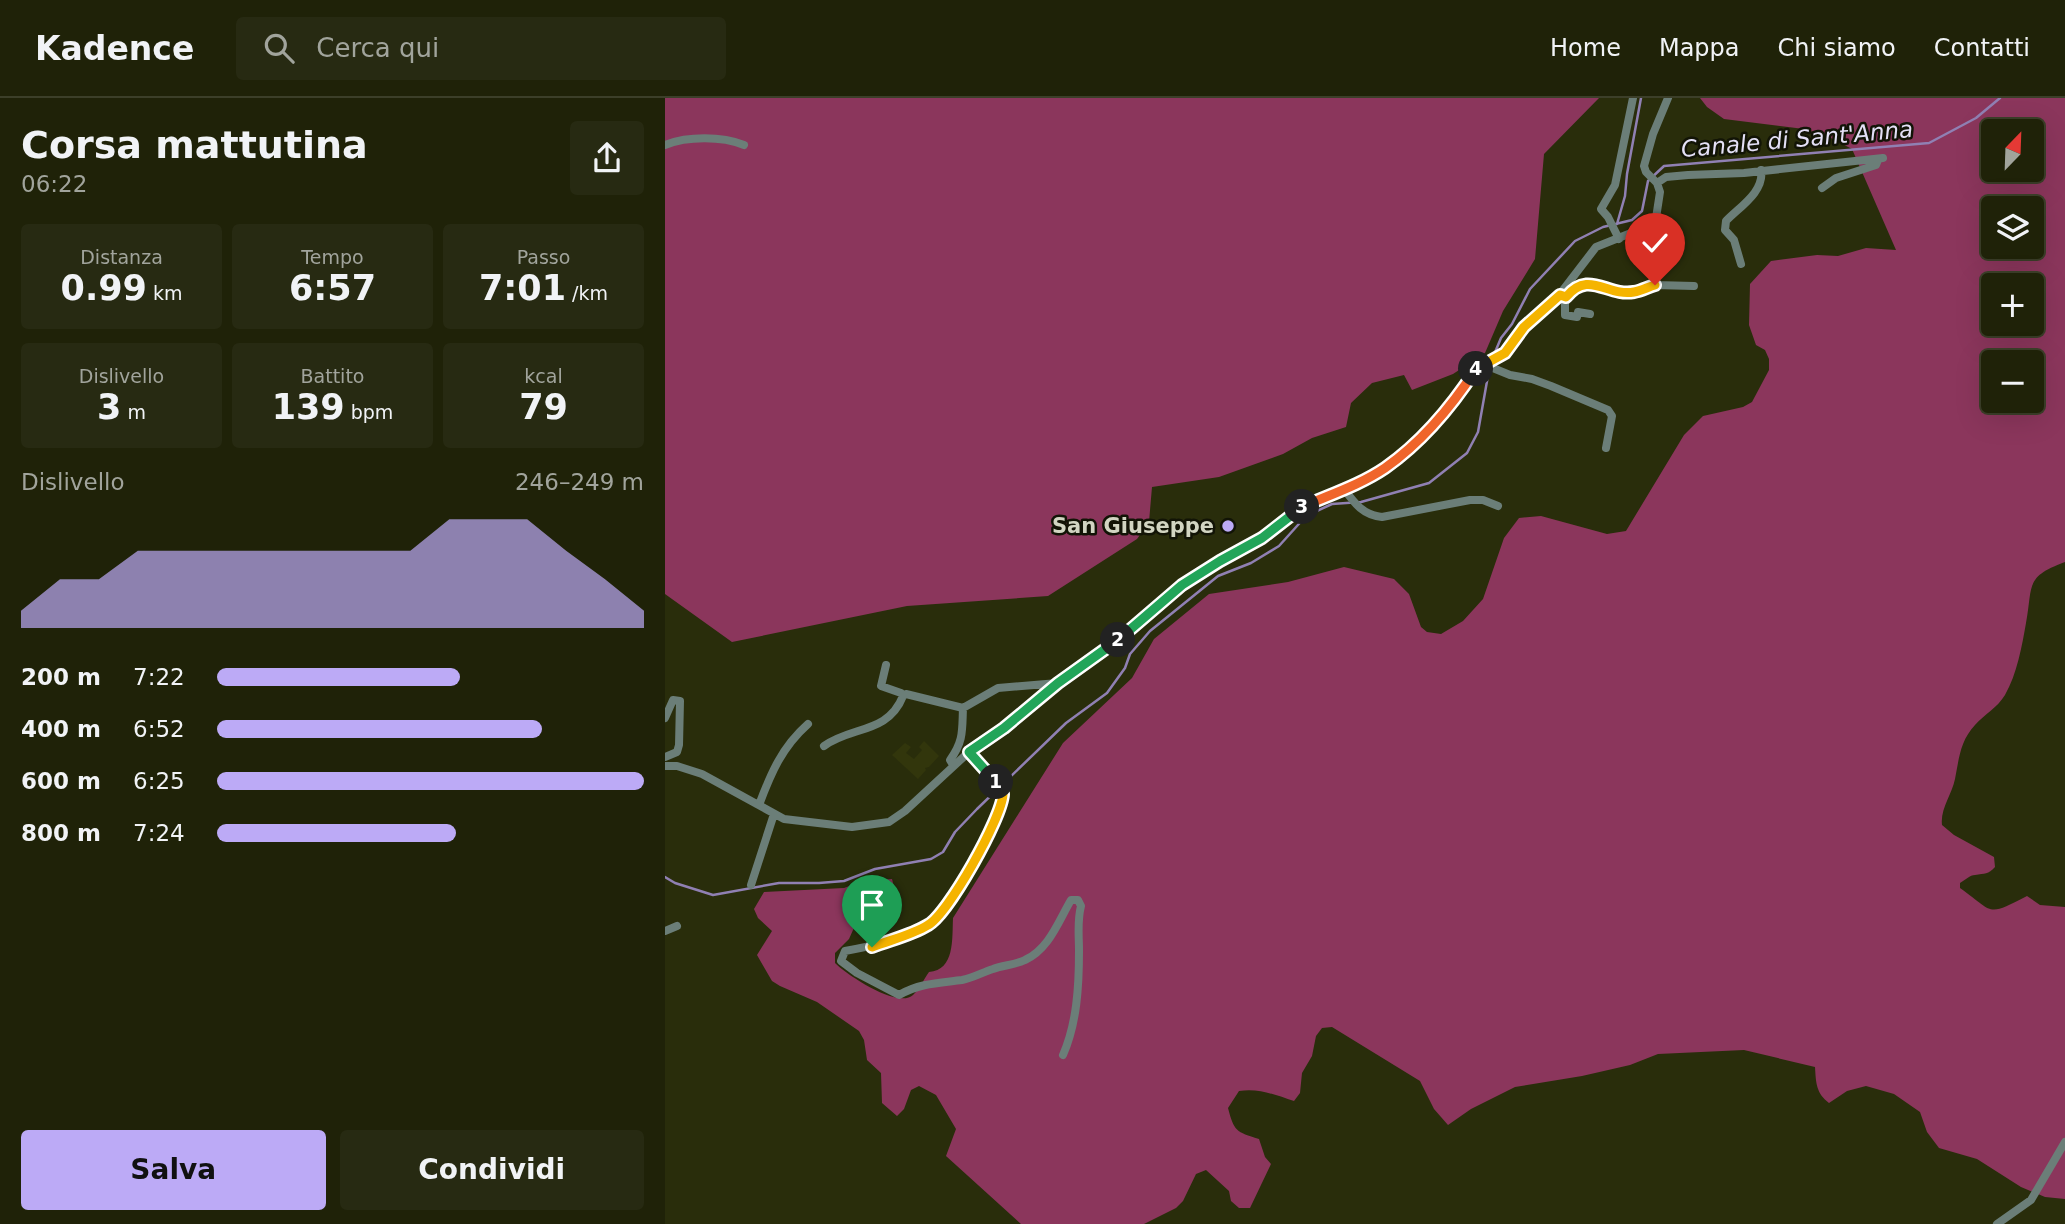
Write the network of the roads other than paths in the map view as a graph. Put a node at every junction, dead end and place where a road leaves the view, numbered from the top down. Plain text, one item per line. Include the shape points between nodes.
1 (1633, 98) edge
2 (1668, 98) edge
3 (665, 145) edge
4 (744, 145) dead end
5 (1761, 170) junction
6 (1654, 180) junction
7 (1822, 188) dead end
8 (1618, 236) junction
9 (1741, 264) dead end
10 (1694, 286) dead end
11 (1563, 296) junction
12 (1590, 314) dead end
13 (1483, 364) junction
14 (1607, 448) dead end
15 (1344, 489) junction
16 (1499, 506) dead end
17 (886, 665) dead end
18 (1058, 683) junction
19 (903, 696) junction
20 (963, 708) junction
21 (665, 719) edge
22 (809, 724) dead end
23 (824, 746) dead end
24 (969, 752) junction
25 (665, 757) edge
26 (953, 765) junction
27 (665, 766) edge
28 (759, 805) junction
29 (774, 814) junction
30 (751, 885) dead end
31 (677, 926) dead end
32 (665, 931) edge
33 (1063, 1055) dead end
34 (2065, 1142) edge
35 (1997, 1224) edge

1 - 8 street via 1615,185 1601,209
2 - 6 street via 1644,166
3 - 4 street via 714,139
5 - 6 street
5 - 7 street via 1880,159 1876,165 1836,178
5 - 9 street via 1763,177 1756,189 1726,220 1724,230 1734,240
6 - 8 street via 1660,192 1656,218 1646,227
8 - 11 street via 1596,247
10 - 11 street via 1655,285 1632,293 1589,284
11 - 12 street via 1565,315
11 - 13 street via 1524,327 1505,353
13 - 14 street via 1608,410 1612,416
13 - 15 street via 1455,402 1408,449
15 - 16 street via 1371,516 1470,500
15 - 18 street via 1302,506 1262,538 1182,585
17 - 19 street via 881,686
18 - 20 street via 998,688
18 - 24 street
19 - 20 street
19 - 23 street via 896,710 874,727
20 - 26 street via 962,738 950,760
21 - 25 street via 673,700 680,701 677,752
22 - 28 street via 779,756
24 - 26 street
24 - 33 street via 1000,788 1003,801 965,877 930,925 872,947 845,951 841,961 899,995 930,983 966,980 1034,955 1055,931 1071,900 1078,900 1073,1031
26 - 29 street via 890,822 828,826
27 - 28 street via 702,774
28 - 29 street
29 - 30 street
31 - 32 street
34 - 35 street via 2031,1200

